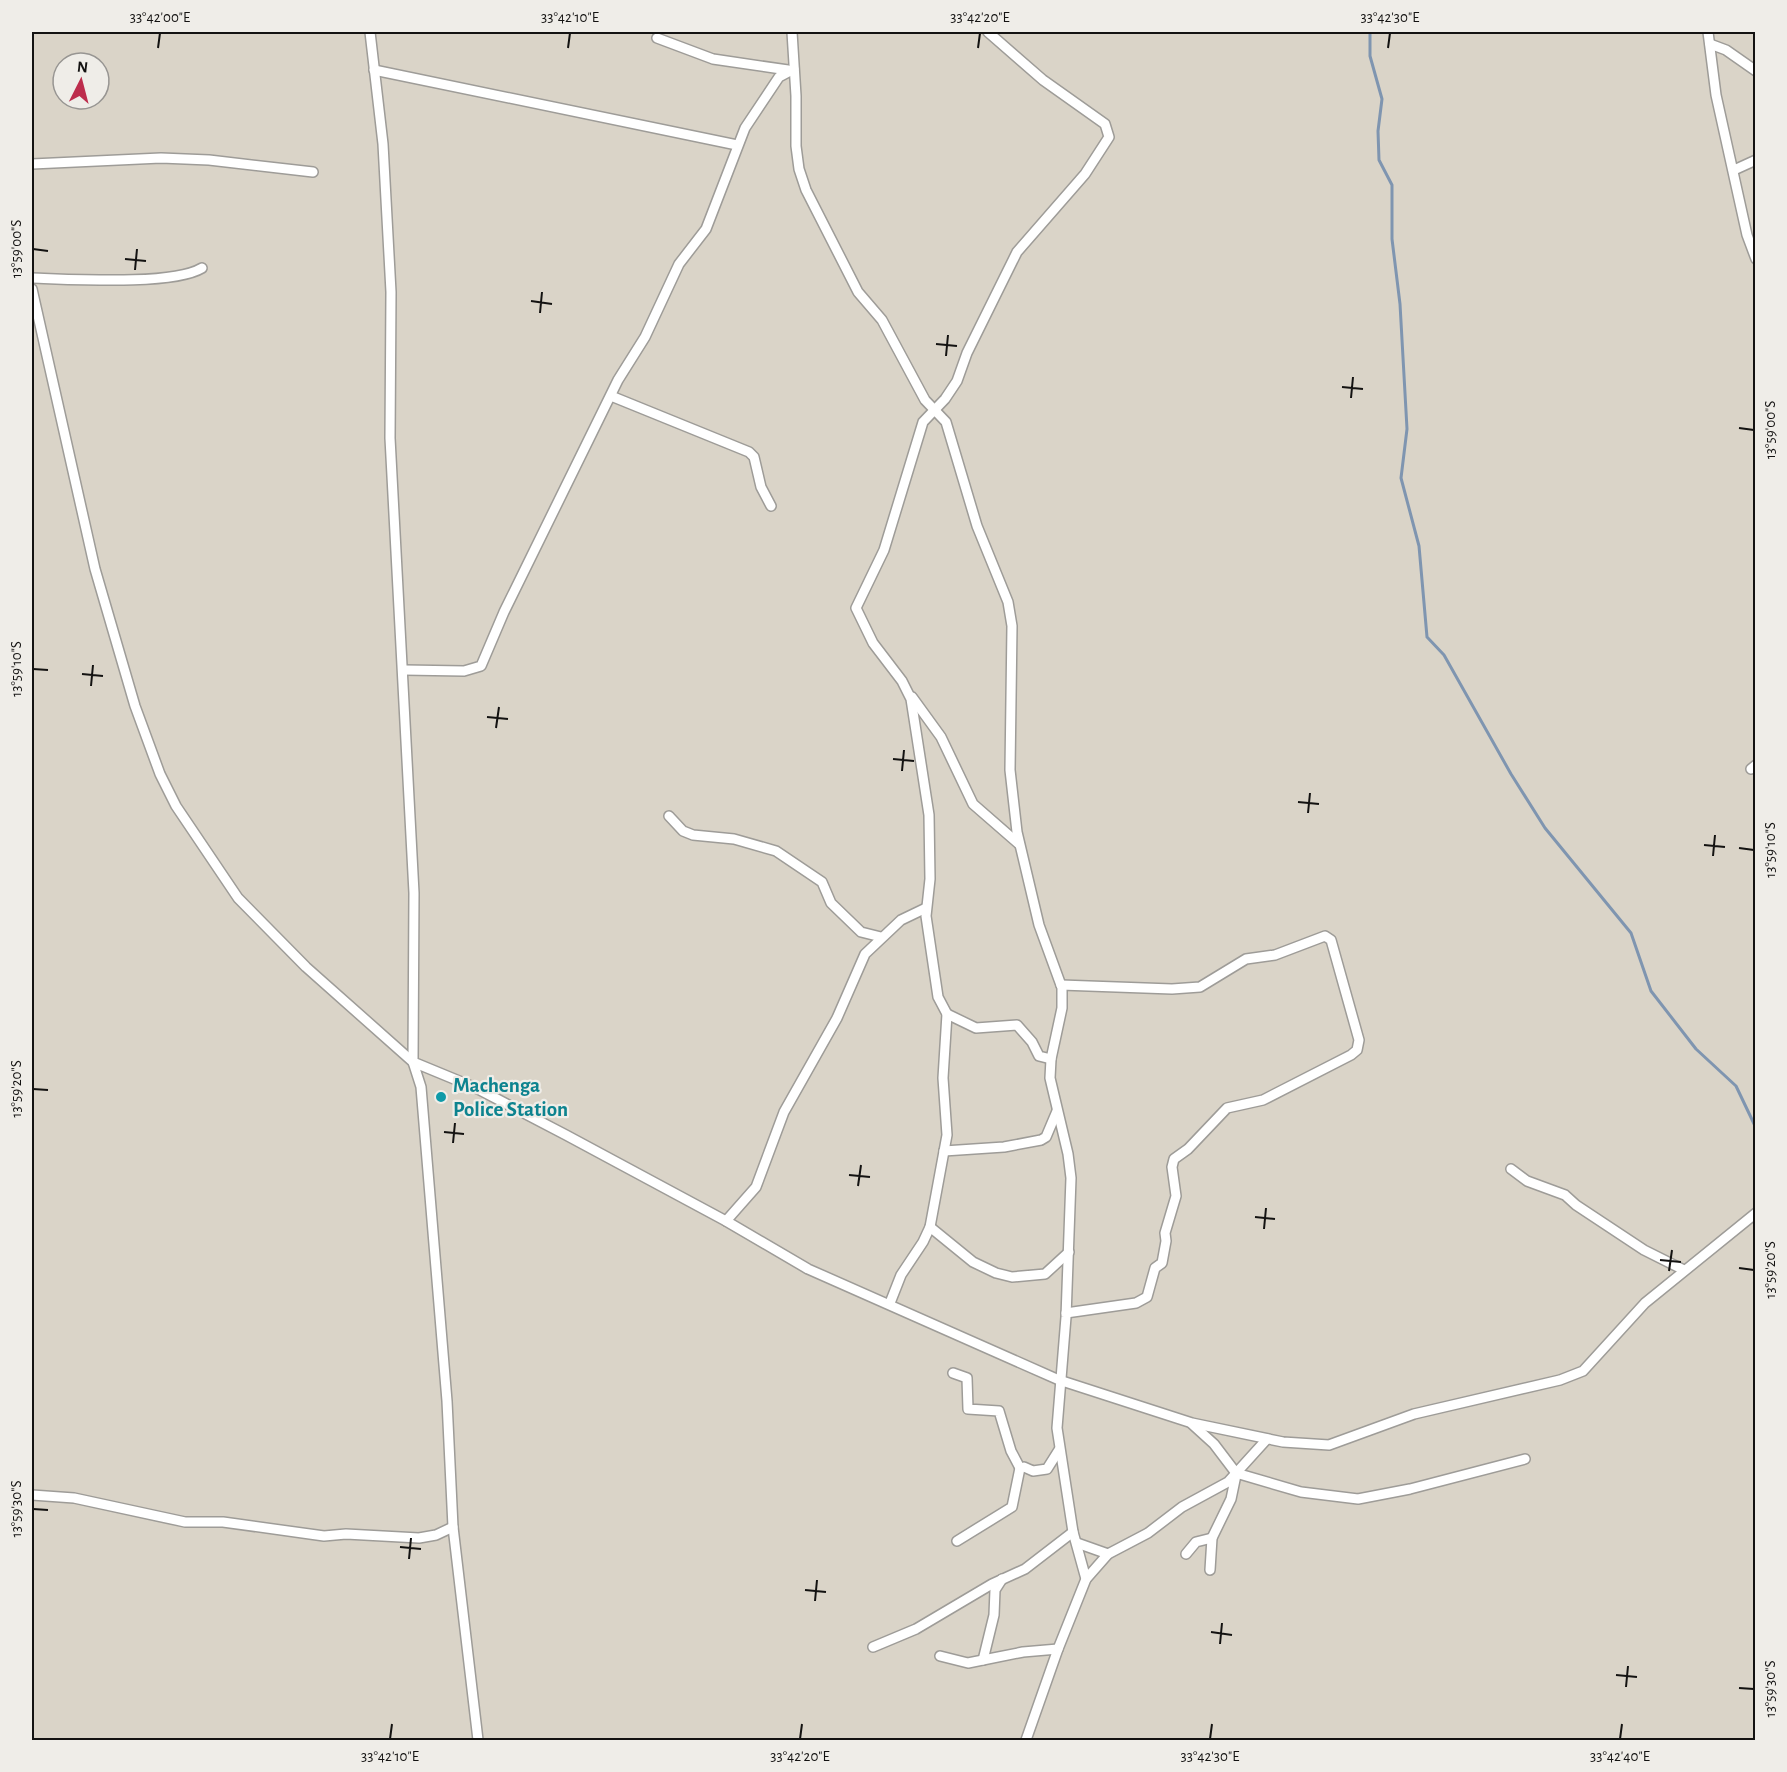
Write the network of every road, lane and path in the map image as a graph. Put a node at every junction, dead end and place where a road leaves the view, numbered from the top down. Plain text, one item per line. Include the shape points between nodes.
1 (369, 32) edge
2 (792, 32) edge
3 (988, 32) edge
4 (1708, 32) edge
5 (657, 38) dead end
6 (1710, 44) junction
7 (374, 70) junction
8 (791, 70) junction
9 (1755, 71) edge
10 (737, 146) junction
11 (1755, 160) edge
12 (32, 164) edge
13 (1734, 170) junction
14 (313, 172) dead end
15 (1755, 259) edge
16 (202, 268) dead end
17 (32, 278) edge
18 (32, 289) edge
19 (611, 396) junction
20 (933, 409) junction
21 (771, 506) dead end
22 (404, 670) junction
23 (907, 690) junction
24 (669, 816) dead end
25 (1019, 844) junction
26 (926, 908) junction
27 (881, 937) junction
28 (1061, 985) junction
29 (947, 1014) junction
30 (1051, 1059) junction
31 (412, 1062) junction
32 (1057, 1111) junction
33 (944, 1150) junction
34 (1511, 1169) dead end
35 (1755, 1213) edge
36 (726, 1221) junction
37 (930, 1227) junction
38 (1069, 1252) junction
39 (1684, 1270) junction
40 (890, 1303) junction
41 (1066, 1313) junction
42 (953, 1373) dead end
43 (1059, 1380) junction
44 (1192, 1423) junction
45 (1267, 1439) junction
46 (1059, 1450) junction
47 (1525, 1459) dead end
48 (1020, 1468) junction
49 (1236, 1473) junction
50 (32, 1495) edge
51 (453, 1527) junction
52 (1073, 1532) junction
53 (1212, 1538) junction
54 (957, 1541) dead end
55 (1077, 1543) junction
56 (1108, 1554) junction
57 (1186, 1554) dead end
58 (1210, 1570) dead end
59 (1002, 1579) junction
60 (1086, 1579) junction
61 (873, 1647) dead end
62 (1058, 1649) junction
63 (940, 1656) dead end
64 (983, 1660) junction
65 (478, 1740) edge
66 (1026, 1740) edge

1 - 7 street
2 - 8 street
3 - 20 street via 1043,80 1105,124 1109,137 1085,174 1017,252 957,381
4 - 6 street
5 - 8 street via 713,59
6 - 9 street via 1726,50
6 - 13 street via 1716,95
7 - 10 street
7 - 22 street via 383,144 391,292 390,438
8 - 10 street via 779,76 758,105
8 - 20 street via 799,169 815,213 858,292 882,320
10 - 19 street via 706,229 679,264 641,345
11 - 13 street
12 - 14 street via 161,158
13 - 15 street
16 - 17 street via 184,275 107,280
18 - 31 street via 95,569 135,706 160,774 176,806 238,898 306,967
19 - 21 street via 749,452 760,487
19 - 22 street via 504,612 480,669
20 - 23 street via 923,422 884,550 856,608 873,643
20 - 25 street via 949,429 977,526 1008,602 1012,626 1010,770
22 - 31 street via 414,892
23 - 25 street via 941,737 973,804
23 - 26 street via 929,815 930,879
24 - 27 street via 683,831 693,835 734,839 776,851 822,882 831,903 861,932
25 - 28 street via 1039,925
26 - 27 street via 901,920
26 - 29 street via 938,998
27 - 36 street via 865,954 837,1018 784,1112 756,1187
28 - 30 street via 1062,1008
28 - 41 street via 1200,987 1246,959 1275,955 1325,936 1331,940 1359,1040 1351,1055 1295,1085 1263,1100 1227,1108 1174,1159 1176,1196 1165,1233 1162,1263 1155,1269 1147,1297 1136,1303
29 - 30 street via 976,1028 1017,1025 1039,1056
29 - 33 street via 943,1045 948,1123
30 - 32 street via 1050,1078
31 - 36 street via 476,1089
31 - 51 street via 421,1087 424,1118
32 - 33 street via 1041,1140 1004,1147
32 - 38 street via 1071,1178
33 - 37 street
34 - 39 street via 1527,1181 1565,1195 1644,1250
35 - 39 street
36 - 40 street via 808,1269
37 - 38 street via 973,1262 1012,1277 1045,1274
37 - 40 street via 901,1275
38 - 41 street
39 - 45 street via 1645,1302 1583,1371 1571,1376 1414,1414 1329,1445
40 - 43 street
41 - 43 street
42 - 48 street via 967,1378 968,1409 999,1411
43 - 44 street
43 - 46 street
44 - 45 street
44 - 49 street
45 - 49 street
46 - 48 street via 1047,1469
46 - 52 street
47 - 49 street via 1372,1498 1301,1492
48 - 54 street via 1011,1507
49 - 53 street via 1231,1499
49 - 56 street via 1228,1482 1182,1506 1148,1533
50 - 51 street via 103,1503 162,1519 223,1522 324,1536 419,1538
51 - 65 street
52 - 55 street
52 - 59 street via 1025,1569
53 - 57 street via 1196,1542
53 - 58 street
55 - 56 street
55 - 60 street
56 - 60 street
59 - 61 street via 916,1629
59 - 64 street via 995,1590 994,1615
60 - 62 street
62 - 64 street
62 - 66 street
63 - 64 street via 958,1662

